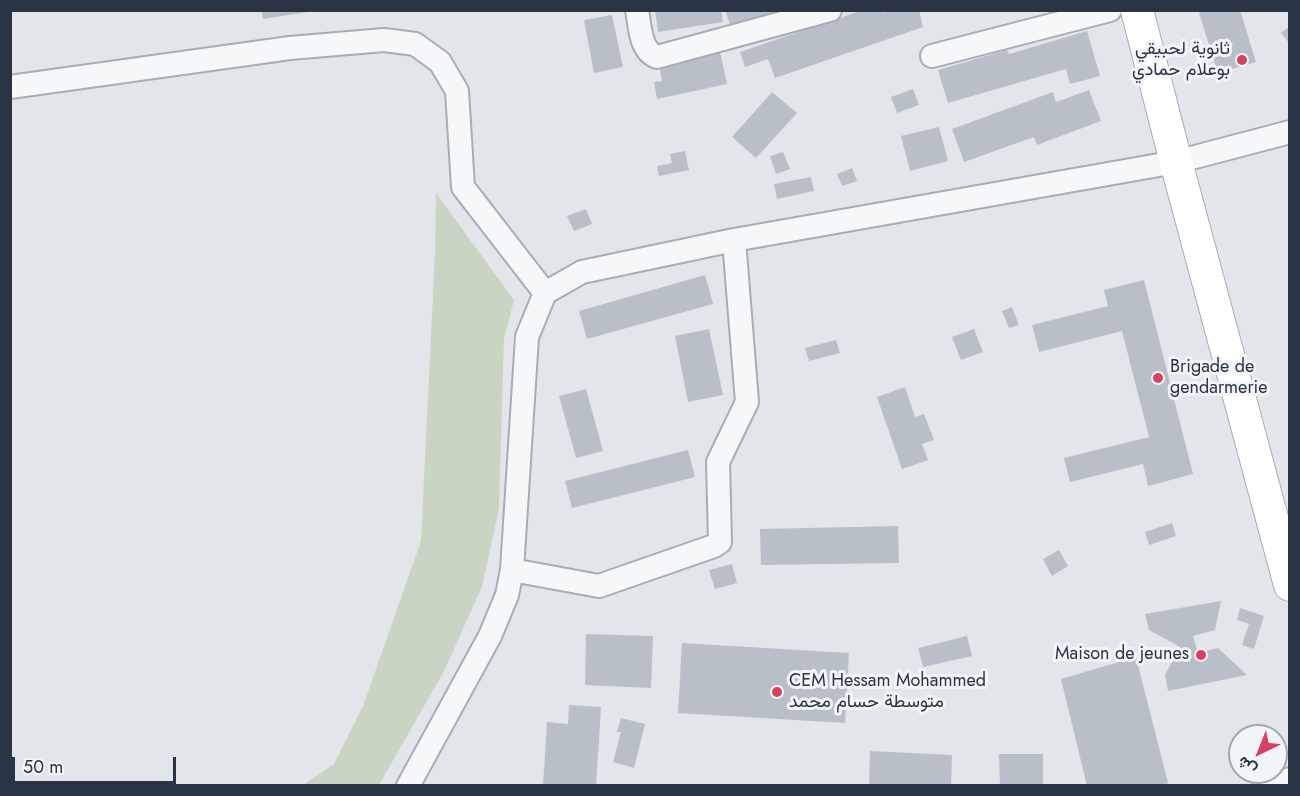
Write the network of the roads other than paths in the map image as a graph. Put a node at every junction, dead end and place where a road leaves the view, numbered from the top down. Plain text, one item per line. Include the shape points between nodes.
1 (637, 10) edge
2 (830, 10) edge
3 (1137, 10) edge
4 (1100, 12) edge
5 (932, 56) dead end
6 (10, 87) edge
7 (1290, 132) edge
8 (1176, 162) junction
9 (734, 240) junction
10 (545, 293) junction
11 (512, 570) junction
12 (1290, 585) edge
13 (1290, 779) edge
14 (408, 786) edge
15 (1264, 786) edge

1 - 2 street via 645,48 657,57
3 - 8 main road
4 - 5 street
6 - 10 street via 290,48 384,40 415,44 440,62 457,91 464,187
7 - 8 street
8 - 9 street
8 - 12 main road
9 - 10 street via 582,272
9 - 11 street via 747,402 718,462 720,542 599,586
10 - 11 street via 527,337
11 - 14 street via 507,595 490,636
13 - 15 street

